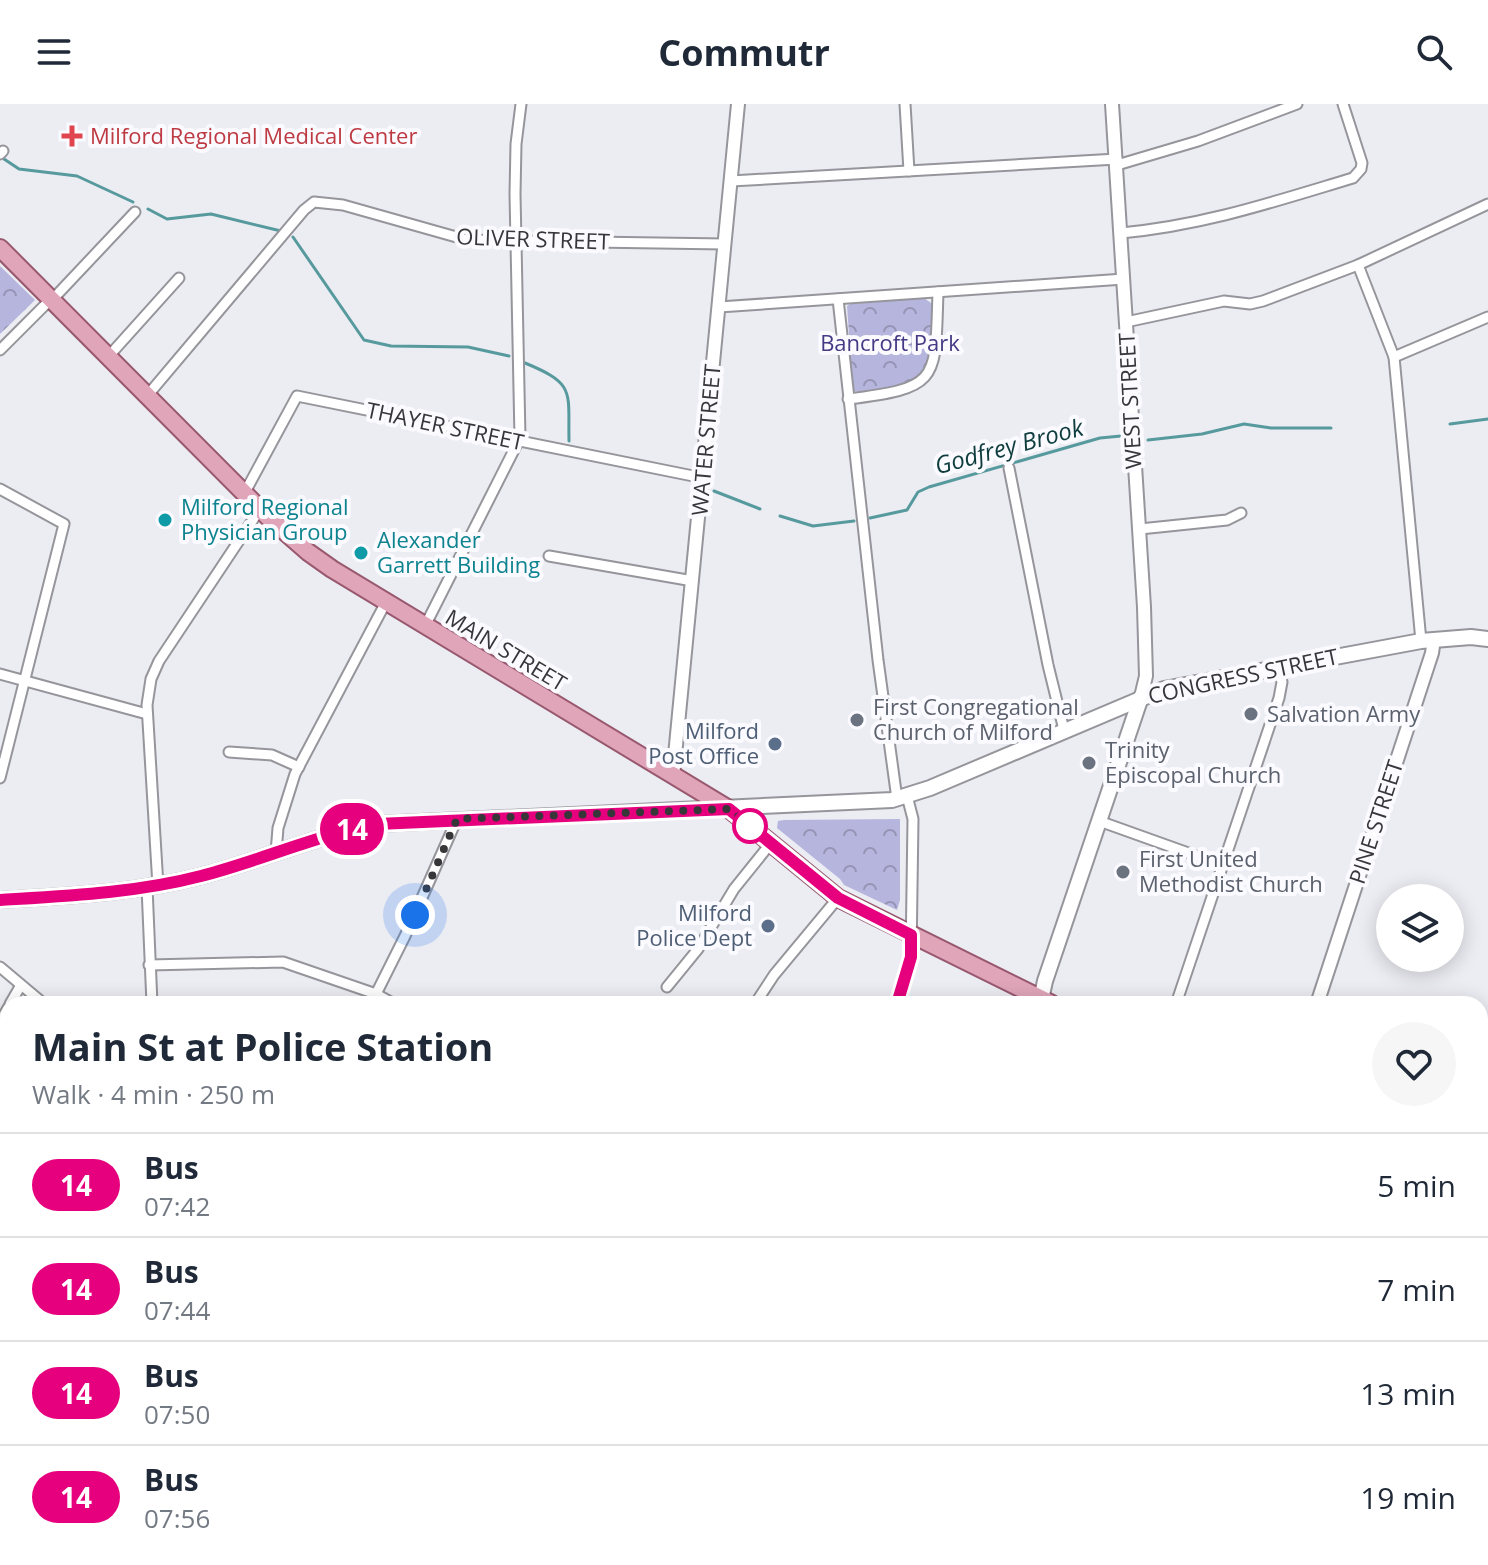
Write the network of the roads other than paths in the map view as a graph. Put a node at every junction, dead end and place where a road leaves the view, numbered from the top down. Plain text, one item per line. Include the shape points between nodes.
1 (521, 104) edge
2 (738, 104) edge
3 (905, 104) edge
4 (1112, 104) edge
5 (1297, 104) edge
6 (1343, 104) edge
7 (1117, 162) junction
8 (909, 171) junction
9 (731, 181) junction
10 (1488, 204) edge
11 (135, 212) dead end
12 (1121, 233) junction
13 (515, 241) junction
14 (725, 244) junction
15 (0, 248) edge
16 (1358, 265) junction
17 (179, 278) dead end
18 (1124, 279) junction
19 (938, 292) junction
20 (838, 299) junction
21 (52, 300) junction
22 (719, 307) junction
23 (1488, 317) edge
24 (1126, 322) junction
25 (0, 350) edge
26 (108, 357) junction
27 (1394, 357) junction
28 (147, 396) junction
29 (848, 399) junction
30 (519, 441) junction
31 (1009, 468) dead end
32 (703, 478) junction
33 (0, 489) edge
34 (244, 494) junction
35 (260, 509) junction
36 (1241, 513) dead end
37 (1140, 529) junction
38 (549, 556) dead end
39 (693, 581) junction
40 (386, 602) junction
41 (425, 626) junction
42 (1488, 639) edge
43 (1427, 640) junction
44 (1278, 667) junction
45 (0, 674) edge
46 (24, 681) junction
47 (1141, 697) junction
48 (147, 714) junction
49 (1064, 730) junction
50 (229, 752) dead end
51 (299, 767) junction
52 (673, 776) junction
53 (0, 778) edge
54 (902, 797) junction
55 (729, 809) junction
56 (457, 819) junction
57 (1099, 821) junction
58 (771, 843) junction
59 (276, 853) junction
60 (1222, 865) junction
61 (152, 886) junction
62 (838, 898) junction
63 (0, 900) edge
64 (911, 935) junction
65 (149, 965) junction
66 (0, 967) edge
67 (21, 985) junction
68 (667, 987) dead end
69 (376, 994) junction
70 (15, 996) edge
71 (34, 996) edge
72 (151, 996) edge
73 (380, 996) edge
74 (760, 996) edge
75 (899, 996) edge
76 (1032, 996) edge
77 (1046, 996) edge
78 (1179, 996) edge
79 (1320, 996) edge

1 - 13 street
2 - 9 street, WATER STREET
3 - 8 street
4 - 7 street, WEST STREET
5 - 7 street via 1198,141
6 - 12 street via 1362,163 1353,178 1233,215
7 - 8 street
7 - 12 street, WEST STREET
8 - 9 street
9 - 14 street, WATER STREET
10 - 16 street
11 - 21 street
12 - 18 street, WEST STREET
13 - 14 street, OLIVER STREET
13 - 28 street, OLIVER STREET via 463,240 343,205 314,202
13 - 30 street
14 - 22 street, WATER STREET
15 - 21 main road, MAIN STREET
16 - 24 street via 1263,301 1224,301
16 - 27 street
17 - 26 street
18 - 19 street
18 - 24 street, WEST STREET
19 - 20 street
19 - 29 street via 935,359 925,378 908,389
20 - 22 street
20 - 29 street
21 - 25 street
21 - 26 main road, MAIN STREET
22 - 32 street, WATER STREET
23 - 27 street
24 - 37 street, WEST STREET
26 - 28 main road, MAIN STREET
27 - 43 street
28 - 34 main road, MAIN STREET
29 - 54 street
30 - 32 street, THAYER STREET
30 - 34 street, THAYER STREET via 297,396
30 - 41 street
31 - 49 street
32 - 39 street, WATER STREET
33 - 46 street via 64,524
34 - 35 main road, MAIN STREET
35 - 40 main road, MAIN STREET via 313,556
35 - 48 street via 156,666
36 - 37 street via 1227,520
37 - 47 street, WEST STREET via 1146,676
38 - 39 street
39 - 52 street, WATER STREET
40 - 41 main road, MAIN STREET
40 - 51 street
41 - 52 main road, MAIN STREET
42 - 43 main road, CONGRESS STREET
43 - 44 main road, CONGRESS STREET
43 - 79 street, PINE STREET via 1428,668
44 - 47 main road, CONGRESS STREET
44 - 60 street via 1279,698
45 - 46 street
46 - 48 street
46 - 53 street
47 - 49 main road, CONGRESS STREET
47 - 57 main road
48 - 61 street
49 - 54 main road, CONGRESS STREET
50 - 51 street via 272,755
51 - 59 street via 284,805
52 - 55 main road, MAIN STREET
54 - 55 main road, CONGRESS STREET
54 - 64 street via 913,819
55 - 56 main road, CONGRESS STREET
55 - 58 main road, MAIN STREET
56 - 59 main road, CONGRESS STREET via 377,824
56 - 69 street
57 - 60 street
57 - 77 main road
58 - 62 main road, MAIN STREET
58 - 68 street
59 - 61 main road, CONGRESS STREET
60 - 78 street
61 - 63 main road, CONGRESS STREET
61 - 65 street
62 - 64 main road, MAIN STREET
62 - 74 street
64 - 75 street via 911,957
64 - 76 main road, MAIN STREET
65 - 69 street via 283,962
65 - 72 street
66 - 67 street
67 - 70 street
67 - 71 street
69 - 73 street

